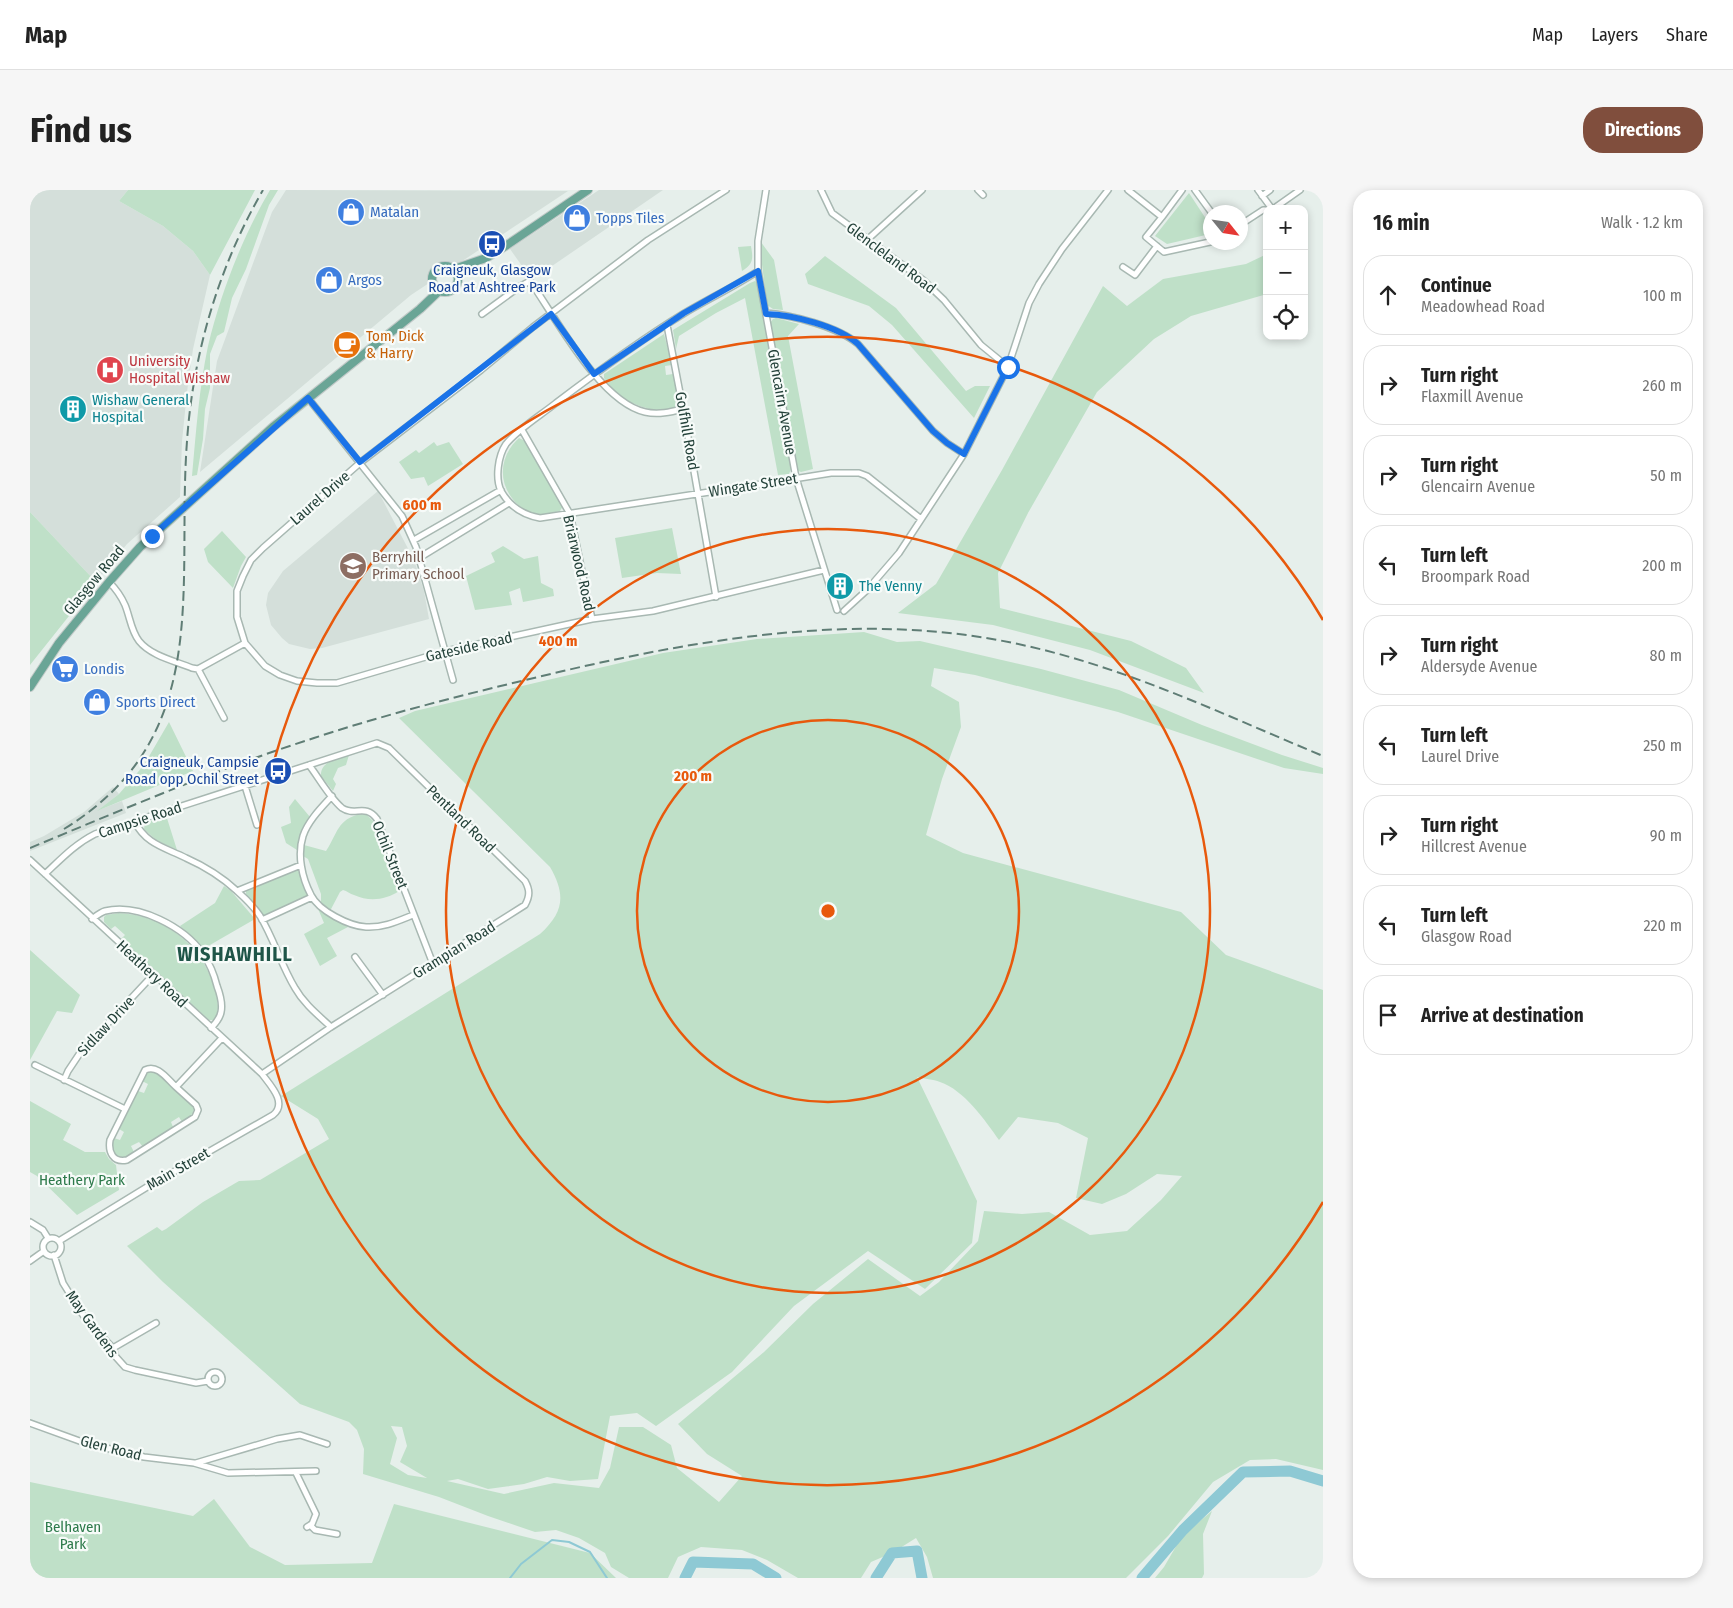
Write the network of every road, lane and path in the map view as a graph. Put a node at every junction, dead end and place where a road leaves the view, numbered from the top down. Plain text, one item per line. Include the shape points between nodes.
1 (588, 190) edge
2 (726, 190) edge
3 (766, 190) edge
4 (821, 190) edge
5 (922, 190) edge
6 (978, 190) edge
7 (1108, 190) edge
8 (1128, 190) edge
9 (1182, 190) edge
10 (1195, 190) edge
11 (1258, 190) edge
12 (1270, 190) edge
13 (1300, 190) edge
14 (983, 195) dead end
15 (1262, 196) junction
16 (1206, 205) edge
17 (1270, 205) edge
18 (1279, 205) edge
19 (1263, 210) edge
20 (1162, 217) junction
21 (1248, 220) edge
22 (867, 240) junction
23 (1203, 244) edge
24 (1157, 246) junction
25 (1123, 267) dead end
26 (758, 271) junction
27 (456, 272) junction
28 (436, 288) junction
29 (482, 314) dead end
30 (551, 314) junction
31 (766, 314) junction
32 (666, 325) junction
33 (1008, 367) junction
34 (594, 374) junction
35 (308, 398) junction
36 (683, 409) junction
37 (522, 430) junction
38 (964, 454) junction
39 (360, 462) junction
40 (796, 478) junction
41 (501, 490) junction
42 (698, 493) junction
43 (509, 503) junction
44 (570, 514) junction
45 (921, 519) junction
46 (414, 540) junction
47 (419, 558) junction
48 (824, 570) junction
49 (109, 582) junction
50 (716, 597) junction
51 (837, 610) dead end
52 (844, 611) dead end
53 (592, 619) junction
54 (244, 642) junction
55 (446, 651) junction
56 (198, 669) junction
57 (454, 680) dead end
58 (30, 687) edge
59 (224, 718) dead end
60 (377, 743) joint
61 (309, 764) junction
62 (245, 786) junction
63 (332, 796) junction
64 (134, 822) junction
65 (257, 825) dead end
66 (30, 860) edge
67 (301, 865) junction
68 (45, 874) junction
69 (237, 891) junction
70 (312, 897) junction
71 (525, 905) joint
72 (414, 915) junction
73 (92, 918) junction
74 (262, 920) junction
75 (355, 957) dead end
76 (433, 964) junction
77 (153, 975) junction
78 (383, 995) junction
79 (331, 1027) junction
80 (211, 1028) junction
81 (222, 1038) junction
82 (35, 1065) dead end
83 (262, 1074) junction
84 (64, 1080) junction
85 (176, 1087) junction
86 (272, 1088) joint
87 (125, 1110) junction
88 (30, 1222) edge
89 (48, 1238) junction
90 (59, 1241) junction
91 (44, 1251) junction
92 (54, 1255) junction
93 (30, 1261) edge
94 (156, 1323) dead end
95 (113, 1348) junction
96 (208, 1381) dead end
97 (30, 1422) edge
98 (327, 1444) dead end
99 (194, 1463) junction
100 (316, 1471) dead end
101 (296, 1473) junction
102 (337, 1534) dead end

1 - 27 main road via 507,245
2 - 30 street, Laurel Drive via 648,240
3 - 26 street, Glencairn Avenue via 758,230
4 - 22 street, Glencleland Road via 832,213
5 - 22 street
6 - 14 street
7 - 33 street via 1042,278 1029,303
8 - 20 street
9 - 20 street
10 - 16 street
11 - 15 street
12 - 15 street
13 - 18 street
15 - 17 street
19 - 21 street
20 - 24 street via 1146,236
22 - 33 street, Glencleland Road via 922,280 944,300 981,344
23 - 24 street via 1164,252
24 - 25 street via 1135,275
26 - 31 street, Glencairn Avenue
26 - 32 street
27 - 28 main road via 458,283 454,289 447,293
27 - 28 main road via 447,266 436,270 432,277
28 - 35 main road, Glasgow Road via 420,309
29 - 30 street via 530,281
30 - 34 street
30 - 39 street, Laurel Drive
31 - 38 street via 781,314 849,336 933,431
31 - 40 street, Glencairn Avenue
32 - 34 street
32 - 36 street, Golfhill Road
33 - 38 street
34 - 36 street via 610,392 634,409 665,413
34 - 37 street
35 - 39 street
35 - 49 main road, Glasgow Road via 164,524
36 - 42 street, Golfhill Road
37 - 41 street via 506,444 501,457 498,473
37 - 44 street, Briarwood Road
38 - 45 street
39 - 46 street via 402,516
39 - 54 street, Laurel Drive via 251,560 237,591 237,617
40 - 42 street, Wingate Street
40 - 45 street, Wingate Street via 830,472 859,473
40 - 48 street, Glencairn Avenue
41 - 43 street
41 - 46 street
42 - 44 street, Wingate Street
42 - 50 street, Golfhill Road
43 - 44 street, Wingate Street via 529,516 540,518
43 - 47 street
44 - 53 street, Briarwood Road
45 - 52 street via 899,553
46 - 47 street
47 - 55 street
48 - 50 street, Gateside Road
48 - 51 street, Glencairn Avenue
49 - 56 street via 125,604 140,643 154,653
49 - 58 main road, Glasgow Road
50 - 53 street, Gateside Road via 652,611
53 - 55 street, Gateside Road
54 - 55 street, Gateside Road via 265,666 280,675 317,683 337,683
54 - 56 street
55 - 57 street
56 - 59 street
60 - 61 street, Campsie Road
60 - 71 street, Pentland Road via 389,748 525,881 529,895
61 - 62 street, Campsie Road
61 - 63 street, Ochil Street
62 - 64 street, Campsie Road
62 - 65 street
63 - 67 street via 303,835
63 - 72 street, Ochil Street via 350,812 367,810 377,819
64 - 68 street, Campsie Road via 83,840
64 - 69 street via 150,841 203,867
66 - 68 street, Heathery Road
67 - 69 street
67 - 70 street
68 - 73 street, Heathery Road
69 - 74 street
70 - 72 street via 330,914 357,926 379,927
70 - 74 street
71 - 76 street, Grampian Road
72 - 76 street, Ochil Street
73 - 77 street, Heathery Road
73 - 80 street via 104,911 115,910 143,914 171,925 200,950 221,996 221,1013
74 - 79 street via 296,990
75 - 78 street
76 - 78 street, Grampian Road
77 - 80 street, Heathery Road
77 - 84 street, Sidlaw Drive via 80,1053
78 - 79 street, Grampian Road
79 - 83 street, Grampian Road
80 - 81 street, Heathery Road
81 - 83 street, Heathery Road
81 - 85 street
82 - 84 street
83 - 86 street, Heathery Road
84 - 87 street
85 - 87 street via 156,1068 145,1070
85 - 87 street via 196,1105 195,1117 121,1161 112,1157 109,1147
86 - 90 street, Main Street via 280,1102 273,1115
88 - 89 street
89 - 90 street
89 - 91 street via 43,1245
90 - 92 street via 60,1250
91 - 92 street
91 - 93 street
92 - 95 street, May Gardens via 63,1283 88,1322
94 - 95 street
95 - 96 street, May Gardens via 121,1363 129,1368 196,1383
97 - 99 street, Glen Road via 108,1449
98 - 99 street, Glen Road via 300,1435
99 - 101 street, Glen Road via 228,1473
100 - 101 street, Glen Road
101 - 102 street via 315,1510 315,1519 308,1526

